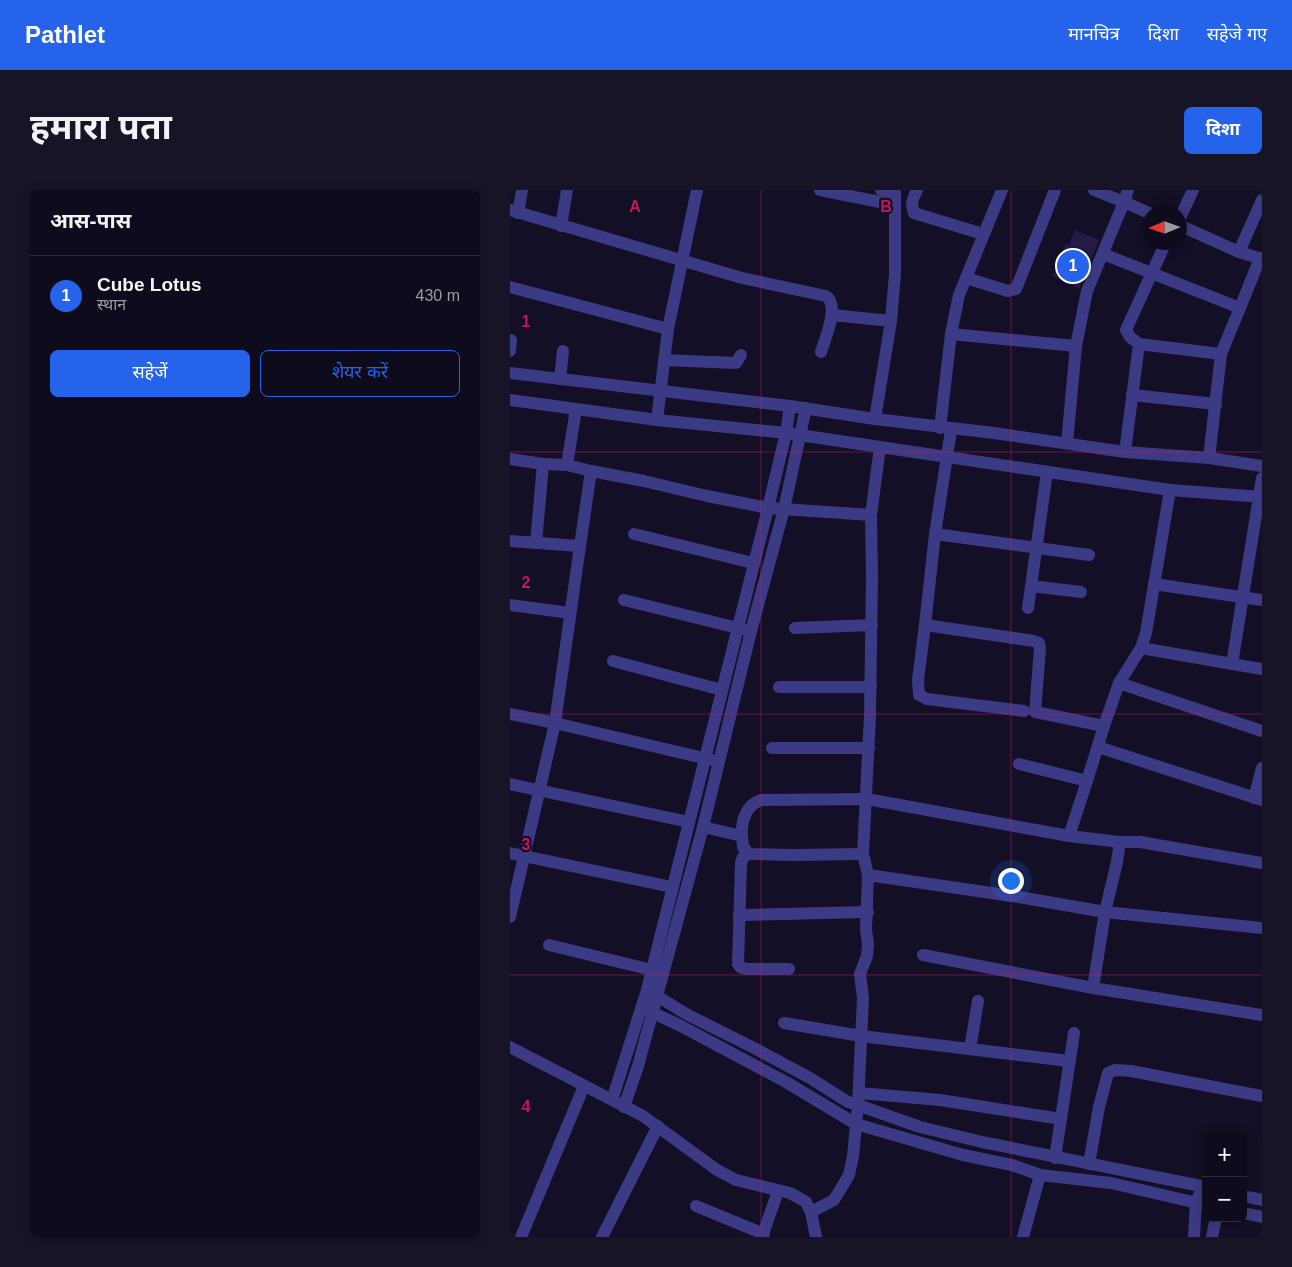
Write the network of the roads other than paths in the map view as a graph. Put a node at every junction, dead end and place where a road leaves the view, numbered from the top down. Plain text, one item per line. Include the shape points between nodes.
1 (522, 190) edge
2 (567, 190) edge
3 (698, 190) edge
4 (820, 190) edge
5 (881, 190) edge
6 (917, 190) edge
7 (1002, 190) edge
8 (1055, 190) edge
9 (1094, 190) edge
10 (1193, 190) edge
11 (895, 196) edge
12 (1126, 196) edge
13 (1262, 200) edge
14 (1186, 205) edge
15 (1142, 207) edge
16 (514, 212) edge
17 (560, 226) junction
18 (1187, 229) edge
19 (983, 234) junction
20 (1162, 250) edge
21 (1240, 252) junction
22 (1103, 254) junction
23 (1261, 259) edge
24 (682, 262) junction
25 (1152, 274) junction
26 (966, 278) junction
27 (510, 287) edge
28 (1240, 308) junction
29 (832, 315) junction
30 (891, 321) junction
31 (668, 329) junction
32 (951, 334) junction
33 (1139, 344) junction
34 (1076, 346) junction
35 (563, 351) dead end
36 (821, 352) dead end
37 (1221, 354) junction
38 (740, 355) dead end
39 (664, 360) junction
40 (510, 373) edge
41 (560, 379) junction
42 (660, 391) junction
43 (1132, 395) junction
44 (510, 400) edge
45 (1216, 404) junction
46 (790, 406) junction
47 (806, 408) junction
48 (576, 409) junction
49 (875, 419) junction
50 (657, 420) junction
51 (946, 429) junction
52 (786, 433) junction
53 (801, 436) junction
54 (1068, 443) junction
55 (880, 447) junction
56 (1125, 452) junction
57 (947, 458) junction
58 (1209, 458) junction
59 (510, 460) edge
60 (543, 464) junction
61 (567, 465) junction
62 (1262, 466) edge
63 (591, 471) junction
64 (1047, 472) junction
65 (1262, 478) edge
66 (1170, 490) junction
67 (1261, 496) edge
68 (768, 508) junction
69 (784, 509) junction
70 (870, 515) junction
71 (634, 534) dead end
72 (935, 534) junction
73 (510, 541) edge
74 (536, 543) junction
75 (1257, 543) edge
76 (580, 546) junction
77 (1036, 547) junction
78 (1089, 555) dead end
79 (753, 563) junction
80 (1154, 584) junction
81 (1031, 586) junction
82 (1081, 592) dead end
83 (1242, 597) junction
84 (624, 600) dead end
85 (1262, 600) edge
86 (510, 608) edge
87 (1028, 608) dead end
88 (570, 613) junction
89 (872, 625) junction
90 (925, 625) junction
91 (737, 628) junction
92 (795, 628) dead end
93 (751, 631) junction
94 (1141, 648) junction
95 (613, 661) dead end
96 (1232, 664) junction
97 (1262, 669) edge
98 (1119, 683) junction
99 (871, 686) junction
100 (779, 687) dead end
101 (722, 690) junction
102 (1024, 711) dead end
103 (510, 714) edge
104 (555, 723) junction
105 (1104, 726) junction
106 (1262, 731) edge
107 (1098, 747) junction
108 (772, 748) dead end
109 (869, 748) junction
110 (704, 758) junction
111 (719, 761) junction
112 (1019, 764) dead end
113 (1262, 768) edge
114 (1087, 781) junction
115 (510, 784) edge
116 (539, 791) junction
117 (1258, 799) edge
118 (867, 800) junction
119 (689, 822) junction
120 (703, 826) junction
121 (742, 836) junction
122 (1069, 836) junction
123 (1120, 842) junction
124 (510, 853) edge
125 (749, 854) junction
126 (863, 854) junction
127 (524, 857) junction
128 (1262, 863) edge
129 (868, 875) junction
130 (672, 887) junction
131 (868, 912) junction
132 (1105, 912) junction
133 (739, 915) junction
134 (510, 917) edge
135 (1262, 928) edge
136 (549, 944) dead end
137 (923, 955) dead end
138 (789, 969) dead end
139 (652, 970) junction
140 (1093, 988) junction
141 (651, 993) junction
142 (978, 1001) dead end
143 (641, 1007) junction
144 (652, 1013) junction
145 (1262, 1015) edge
146 (784, 1024) dead end
147 (1074, 1033) dead end
148 (861, 1036) junction
149 (510, 1047) edge
150 (970, 1049) junction
151 (1069, 1061) junction
152 (584, 1086) junction
153 (1262, 1096) edge
154 (858, 1099) junction
155 (612, 1100) junction
156 (624, 1107) junction
157 (1061, 1119) junction
158 (856, 1124) junction
159 (658, 1126) junction
160 (1055, 1158) junction
161 (1089, 1164) junction
162 (1040, 1175) junction
163 (1202, 1187) edge
164 (778, 1191) junction
165 (1247, 1197) edge
166 (1262, 1200) edge
167 (1201, 1204) edge
168 (696, 1206) dead end
169 (811, 1212) junction
170 (1247, 1214) edge
171 (1262, 1217) edge
172 (1215, 1222) edge
173 (763, 1235) edge
174 (521, 1237) edge
175 (602, 1237) edge
176 (816, 1237) edge
177 (1022, 1237) edge
178 (1194, 1237) edge
179 (1212, 1237) edge

1 - 16 street
2 - 17 street
3 - 24 street
4 - 11 street
5 - 11 street
6 - 19 street via 912,200 914,213
7 - 19 street
8 - 26 street via 1016,289 1008,291
9 - 12 street
10 - 14 street
11 - 30 street
12 - 15 street
12 - 22 street
13 - 21 street
16 - 17 street
17 - 24 street
18 - 21 street
19 - 26 street
20 - 25 street
21 - 23 street
22 - 25 street
22 - 34 street via 1087,291
23 - 28 street
24 - 29 street via 826,296 832,303
24 - 31 street
25 - 28 street
25 - 33 street via 1126,330
26 - 32 street
27 - 31 street
28 - 37 street
29 - 30 street
29 - 36 street
30 - 49 street
31 - 39 street
32 - 34 street
32 - 51 street
33 - 37 street
33 - 43 street
34 - 54 street
35 - 41 street
37 - 45 street
38 - 39 street via 736,362
39 - 42 street
40 - 41 street
41 - 42 street
42 - 46 street
42 - 50 street
43 - 45 street
43 - 56 street
44 - 48 street
45 - 58 street
46 - 47 street
46 - 52 street
47 - 49 street
47 - 53 street
48 - 50 street
48 - 61 street
49 - 51 street
50 - 52 street
51 - 54 street
51 - 57 street
52 - 53 street
52 - 68 street
53 - 55 street
53 - 69 street
54 - 56 street
55 - 57 street
55 - 70 street
56 - 58 street
57 - 64 street
57 - 72 street
58 - 62 street
59 - 60 street
60 - 61 street
60 - 74 street
61 - 63 street
63 - 68 street
63 - 76 street
64 - 66 street
64 - 77 street
65 - 67 street
66 - 67 street
66 - 80 street
67 - 75 street
68 - 69 street
68 - 79 street
69 - 70 street
69 - 93 street
70 - 89 street
71 - 79 street
72 - 77 street
72 - 90 street
73 - 74 street
74 - 76 street
75 - 83 street
76 - 88 street
77 - 78 street
77 - 81 street
79 - 91 street
80 - 83 street
80 - 94 street
81 - 82 street
81 - 87 street
83 - 85 street
83 - 96 street
84 - 91 street
86 - 88 street
88 - 104 street
89 - 92 street
89 - 99 street
90 - 102 street via 919,695 927,699
90 - 105 street via 1039,643 1035,712
91 - 93 street
91 - 101 street
93 - 111 street
94 - 96 street
94 - 98 street
95 - 101 street
96 - 97 street
98 - 105 street
98 - 106 street
99 - 100 street
99 - 109 street
101 - 110 street
103 - 104 street
104 - 110 street
104 - 116 street
105 - 107 street
107 - 114 street
107 - 117 street
108 - 109 street
109 - 118 street
110 - 111 street
110 - 119 street
111 - 120 street
112 - 114 street
113 - 117 street
114 - 122 street
115 - 116 street
116 - 119 street
116 - 127 street
118 - 121 street via 754,802 746,811 741,825
118 - 122 street
118 - 126 street
119 - 130 street
120 - 121 street
120 - 141 street
121 - 125 street via 743,847
122 - 123 street
123 - 128 street via 1140,842
123 - 132 street
124 - 127 street
125 - 126 street
125 - 133 street via 741,863
126 - 129 street
127 - 130 street
127 - 134 street
129 - 131 street
129 - 132 street
130 - 139 street
131 - 133 street
131 - 148 street via 867,956 860,974 863,998
132 - 135 street
132 - 140 street
133 - 138 street via 740,967
136 - 139 street
137 - 140 street
139 - 141 street
140 - 145 street
141 - 143 street
141 - 144 street
141 - 154 street via 810,1078 848,1102
142 - 150 street
143 - 144 street
143 - 155 street
144 - 156 street
144 - 158 street via 786,1082
146 - 148 street
147 - 151 street
148 - 150 street
148 - 154 street
149 - 152 street
150 - 151 street
151 - 157 street
152 - 155 street
152 - 174 street
153 - 161 street via 1115,1070 1108,1073 1103,1090
154 - 157 street via 940,1100
154 - 158 street
154 - 160 street via 920,1127
155 - 156 street
156 - 159 street
157 - 160 street
158 - 162 street
158 - 169 street via 849,1175 834,1200
159 - 164 street via 717,1170 736,1180
159 - 175 street
160 - 161 street
161 - 163 street
162 - 167 street via 1111,1183
162 - 177 street
164 - 169 street via 790,1193 806,1202
164 - 173 street
165 - 166 street
167 - 178 street
168 - 173 street
169 - 176 street
170 - 171 street
172 - 179 street

